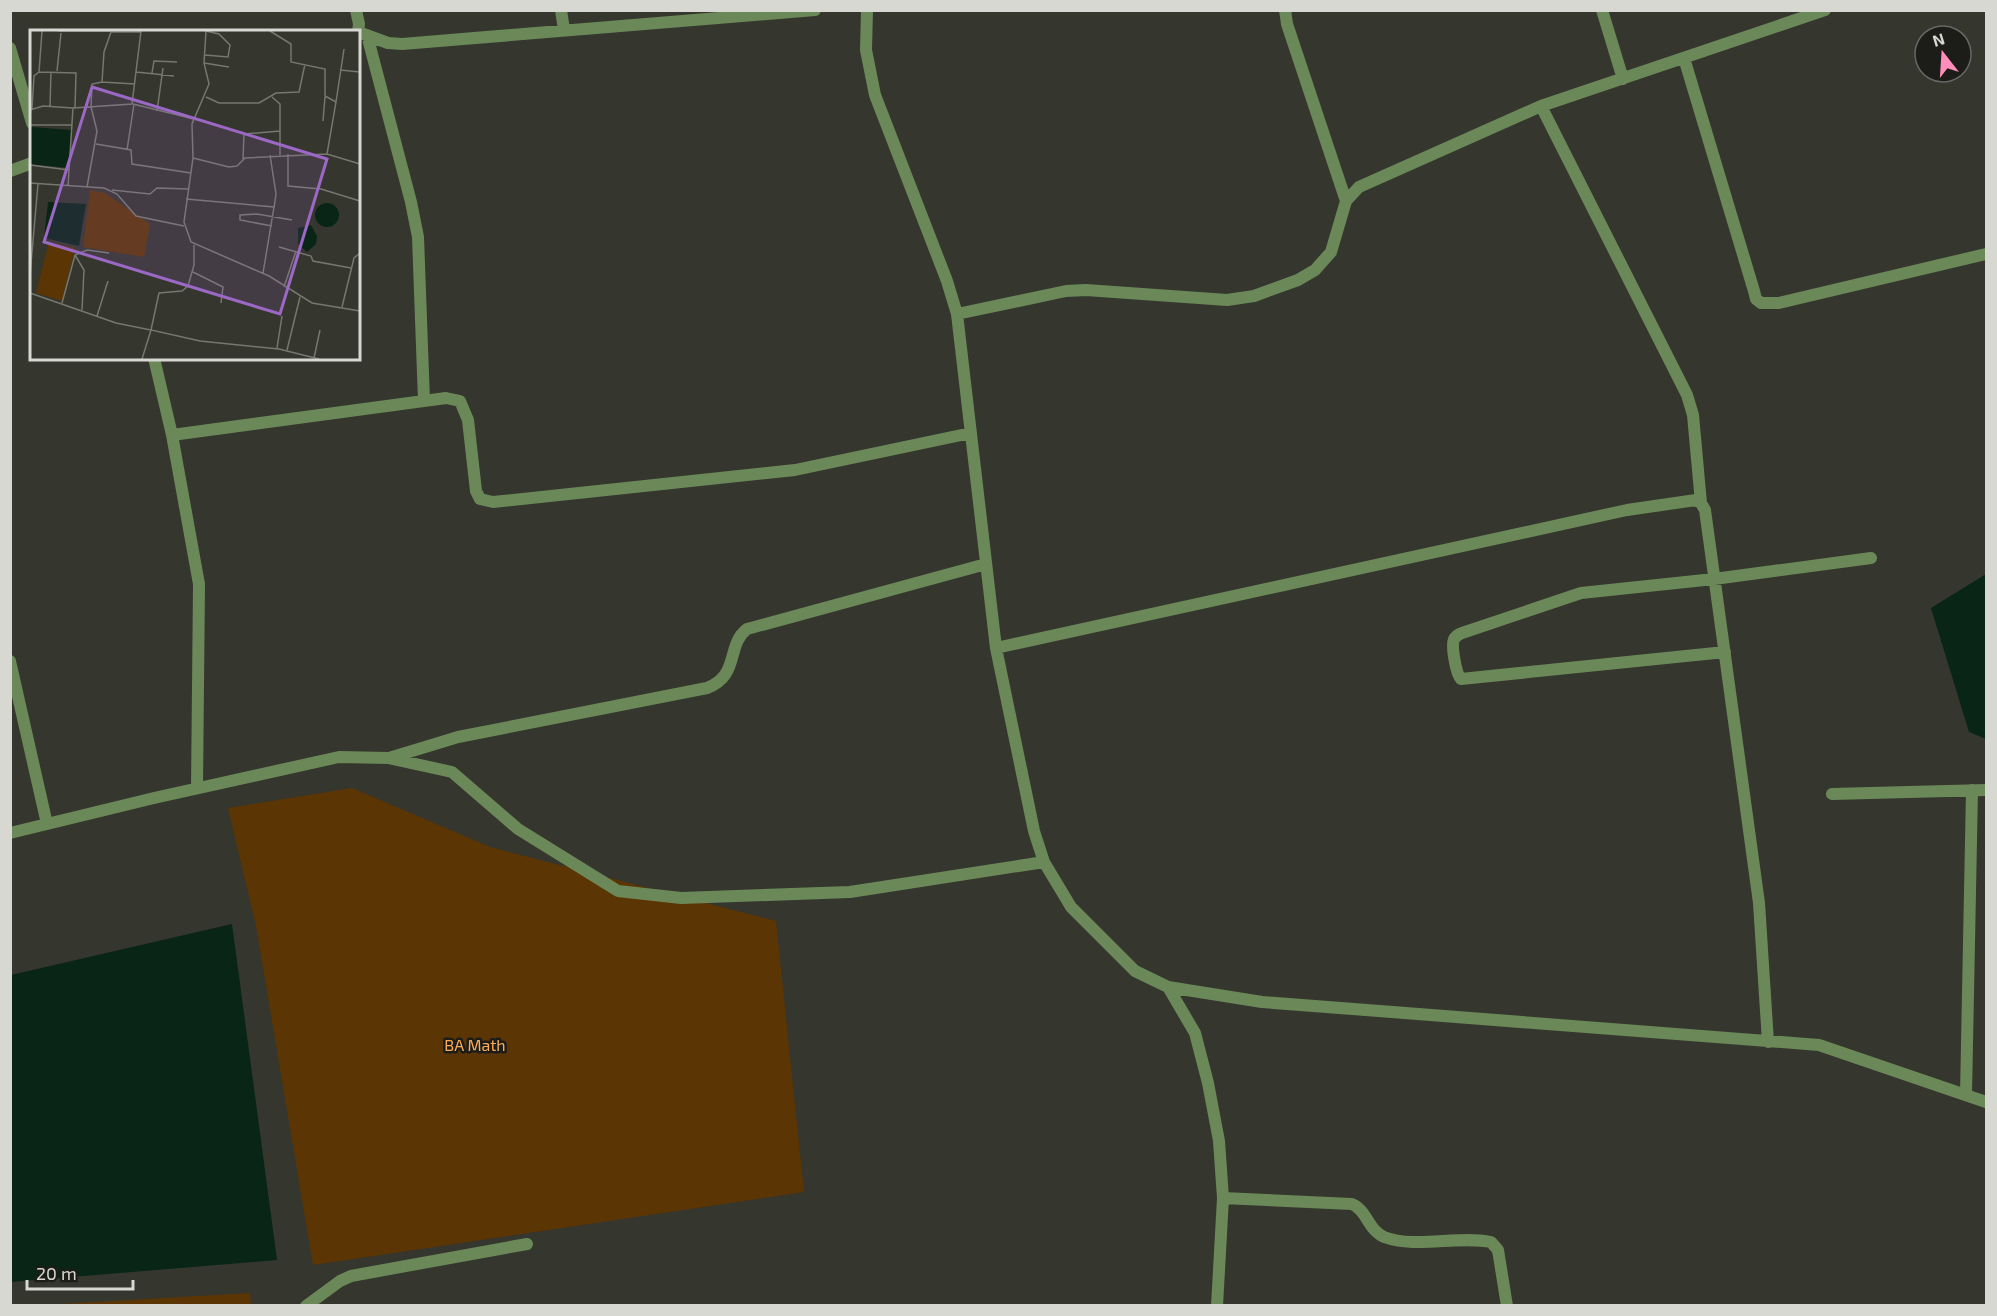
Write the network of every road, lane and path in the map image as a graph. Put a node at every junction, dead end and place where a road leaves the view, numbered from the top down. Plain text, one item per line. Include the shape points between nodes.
1 (356, 10) edge
2 (561, 10) edge
3 (815, 10) edge
4 (867, 10) edge
5 (1285, 10) edge
6 (1602, 10) edge
7 (1825, 10) edge
8 (564, 30) junction
9 (361, 33) edge
10 (10, 48) edge
11 (1684, 58) junction
12 (1623, 78) junction
13 (1541, 106) junction
14 (30, 116) edge
15 (30, 164) edge
16 (10, 171) edge
17 (1346, 201) junction
18 (1986, 254) edge
19 (957, 314) junction
20 (154, 360) edge
21 (424, 401) junction
22 (971, 433) junction
23 (172, 435) junction
24 (1701, 503) junction
25 (1871, 558) dead end
26 (986, 564) junction
27 (1714, 579) junction
28 (996, 648) junction
29 (1725, 652) junction
30 (10, 661) edge
31 (15, 697) edge
32 (388, 758) junction
33 (198, 788) junction
34 (1972, 790) junction
35 (1986, 790) edge
36 (1832, 794) dead end
37 (47, 824) junction
38 (10, 833) edge
39 (1044, 862) junction
40 (1168, 987) junction
41 (1768, 1041) junction
42 (1966, 1095) junction
43 (1986, 1102) edge
44 (1223, 1198) junction
45 (527, 1244) dead end
46 (306, 1305) edge
47 (1217, 1305) edge
48 (1507, 1305) edge

1 - 9 street
2 - 8 street
3 - 8 street
4 - 19 street via 866,50 875,95
5 - 17 street
6 - 12 street
7 - 11 street
8 - 9 street via 402,44
9 - 21 street via 418,237
10 - 14 street
11 - 12 street
11 - 18 street via 1754,291 1761,303 1779,303
12 - 13 street
13 - 17 street via 1359,187
13 - 24 street via 1687,395 1693,415
15 - 16 street
17 - 19 street via 1331,252 1316,270 1254,296 1227,300 1066,291
19 - 22 street
20 - 23 street
21 - 22 street via 460,401 468,420 476,490 480,499 493,502 795,470
21 - 23 street
22 - 26 street
23 - 33 street via 199,584
24 - 27 street
24 - 28 street via 1685,500 1627,510
25 - 27 street
26 - 28 street
26 - 32 street via 747,629 741,634 725,677 707,688 458,736
27 - 29 street
27 - 29 street via 1581,593 1462,633 1453,641 1457,674 1468,679
28 - 39 street
29 - 41 street via 1759,903
30 - 31 street
31 - 37 street
32 - 33 street via 339,758
32 - 39 street via 452,772 518,829 618,891 681,898 850,892
33 - 37 street
34 - 35 street
34 - 36 street
34 - 42 street
37 - 38 street
39 - 40 street via 1071,907 1135,971
40 - 41 street via 1262,1002
40 - 44 street via 1194,1033 1208,1083 1219,1141
41 - 42 street via 1819,1045
42 - 43 street
44 - 47 street
44 - 48 street via 1352,1204 1361,1210 1375,1232 1398,1241 1491,1242 1498,1250
45 - 46 street via 351,1276

